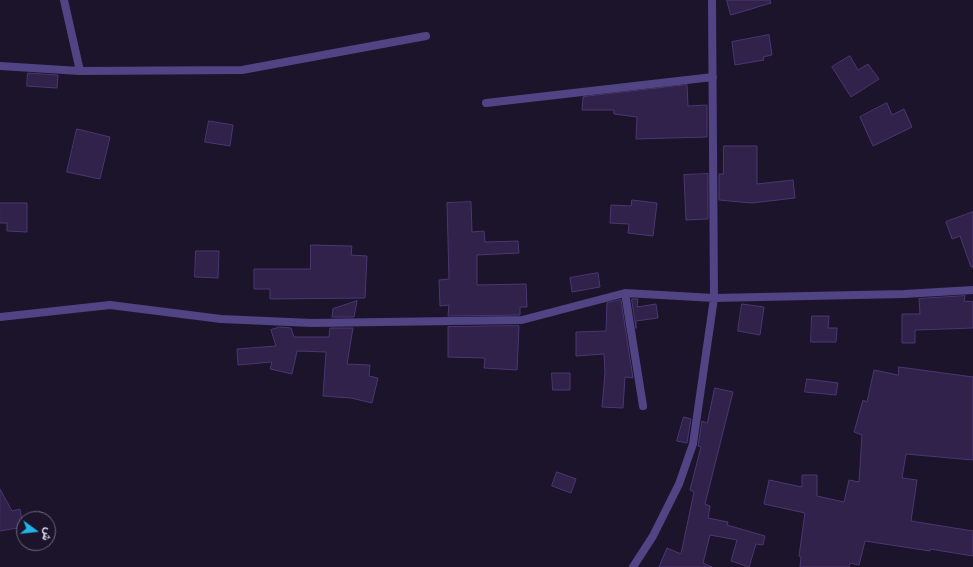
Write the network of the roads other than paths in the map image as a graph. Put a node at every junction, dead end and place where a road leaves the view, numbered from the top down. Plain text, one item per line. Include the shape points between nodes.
1 (64, 0) edge
2 (712, 0) edge
3 (426, 36) dead end
4 (0, 66) edge
5 (80, 71) junction
6 (712, 76) junction
7 (486, 103) dead end
8 (973, 290) edge
9 (625, 293) junction
10 (714, 298) junction
11 (0, 318) edge
12 (643, 406) dead end
13 (633, 567) edge

1 - 5 street
2 - 6 street
3 - 5 street via 242,70
4 - 5 street
6 - 7 street
6 - 10 street
8 - 10 street
9 - 10 street
9 - 11 street via 522,320 312,323 221,319 110,305
9 - 12 street
10 - 13 street via 693,444 680,484 653,536

